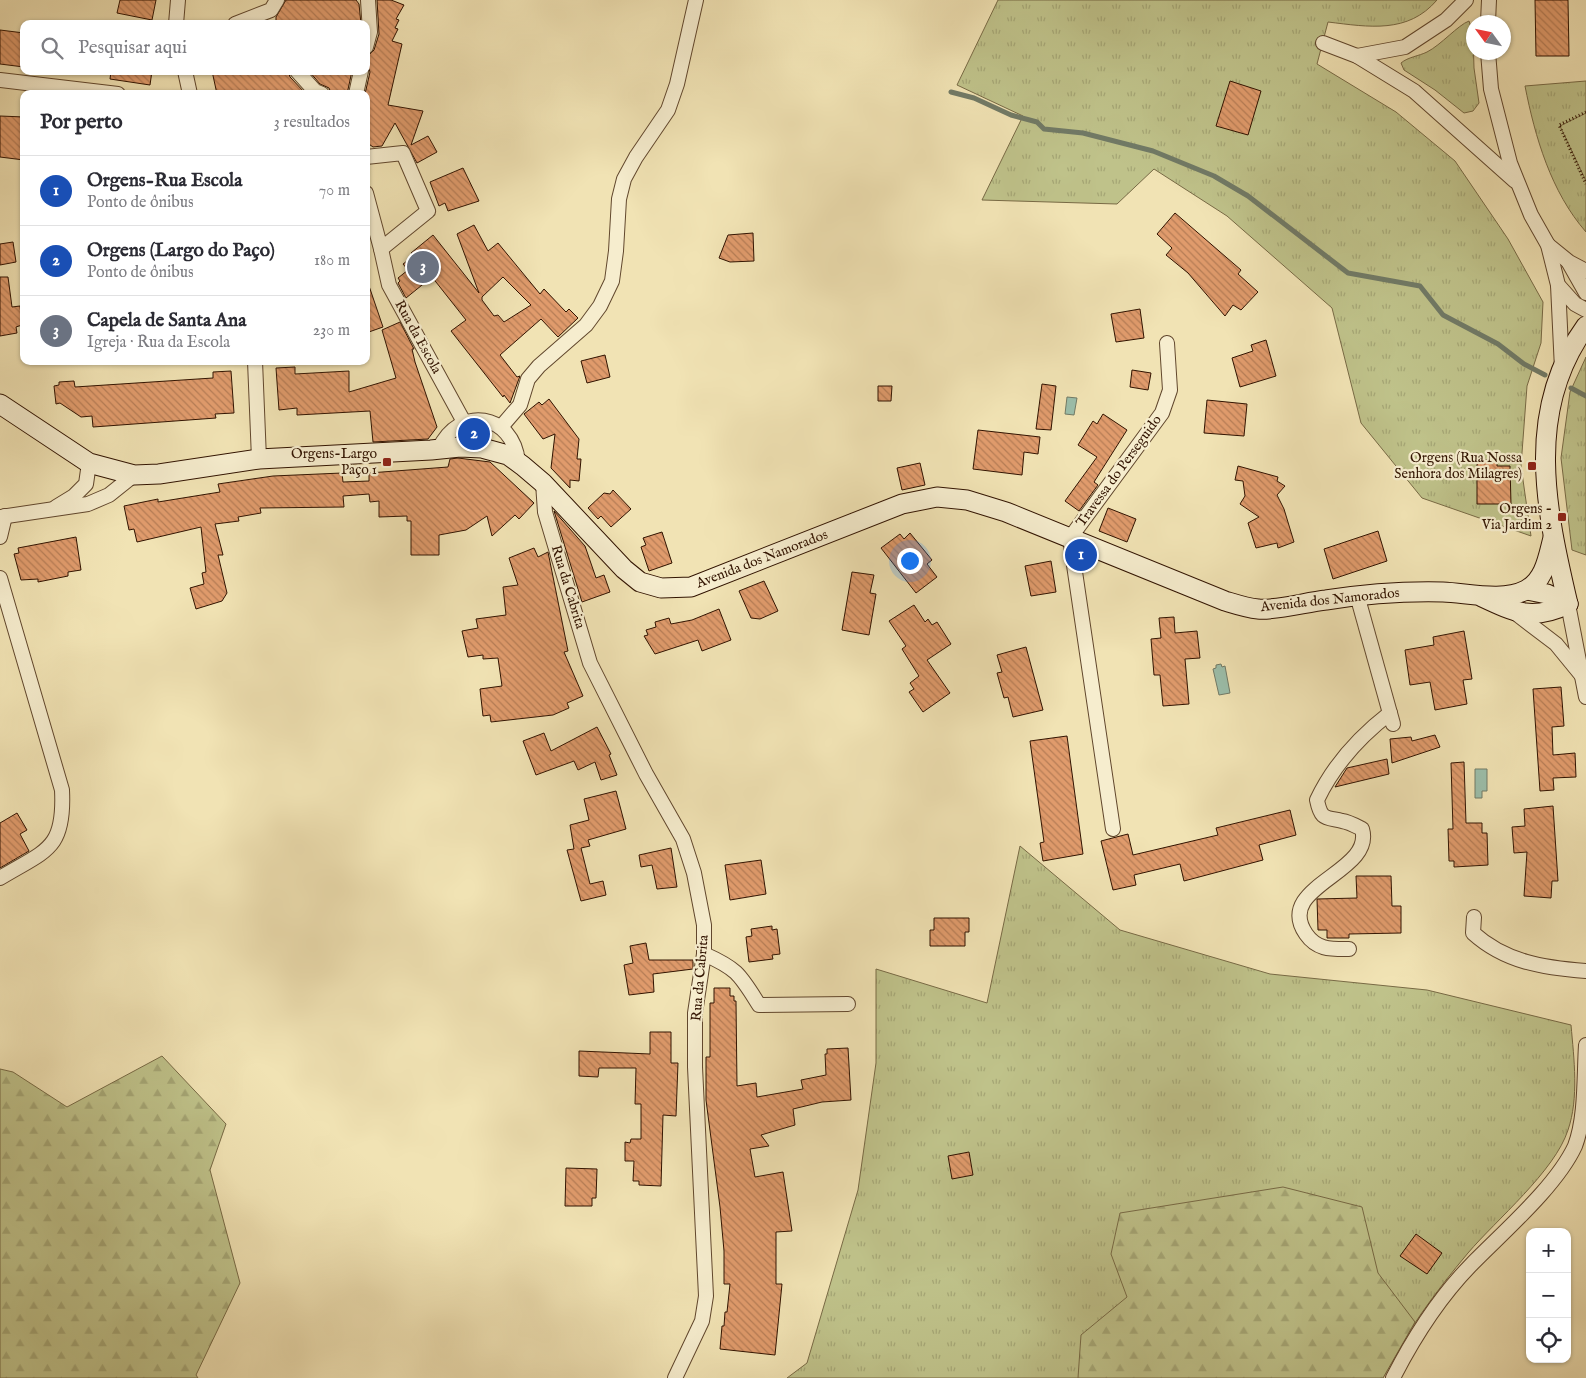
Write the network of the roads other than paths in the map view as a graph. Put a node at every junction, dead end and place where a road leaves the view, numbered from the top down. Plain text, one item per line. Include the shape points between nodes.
1 (178, 0) edge
2 (277, 0) edge
3 (368, 0) edge
4 (696, 0) edge
5 (1466, 0) edge
6 (1489, 0) edge
7 (1488, 15) edge
8 (268, 18) edge
9 (176, 20) edge
10 (367, 20) edge
11 (1323, 43) dead end
12 (1357, 56) junction
13 (1489, 60) edge
14 (186, 75) edge
15 (301, 75) edge
16 (360, 75) edge
17 (0, 80) edge
18 (84, 90) edge
19 (189, 90) edge
20 (314, 90) edge
21 (357, 90) edge
22 (370, 157) edge
23 (1519, 184) junction
24 (370, 216) edge
25 (1548, 245) junction
26 (381, 249) junction
27 (1569, 262) junction
28 (1586, 271) edge
29 (1558, 285) junction
30 (1586, 293) edge
31 (1586, 310) edge
32 (1586, 326) edge
33 (1167, 343) dead end
34 (255, 365) edge
35 (1562, 369) junction
36 (0, 404) edge
37 (464, 422) junction
38 (501, 427) junction
39 (439, 449) junction
40 (259, 459) junction
41 (518, 462) junction
42 (89, 463) junction
43 (134, 475) junction
44 (543, 484) junction
45 (49, 511) junction
46 (2, 516) edge
47 (0, 537) edge
48 (1070, 538) junction
49 (1552, 538) junction
50 (0, 578) edge
51 (1527, 590) junction
52 (1357, 595) junction
53 (1480, 596) junction
54 (1568, 604) junction
55 (1513, 612) junction
56 (1583, 678) junction
57 (1586, 697) edge
58 (1113, 829) dead end
59 (0, 878) edge
60 (1474, 917) dead end
61 (1349, 949) dead end
62 (704, 954) junction
63 (1586, 971) edge
64 (848, 1004) dead end
65 (1586, 1045) edge
66 (675, 1378) edge
67 (1393, 1378) edge

1 - 9 street
2 - 8 street
3 - 10 street
4 - 38 street via 668,110 624,179 619,199 612,281 586,325 528,378 520,405
5 - 12 street via 1446,20 1405,47
6 - 7 street
11 - 12 street
12 - 23 street via 1414,91
13 - 23 street via 1492,89 1510,163
14 - 19 street
15 - 20 street
16 - 21 street
17 - 18 street
22 - 26 street via 403,153 428,211
23 - 25 street
24 - 26 street, Rua da Escola
25 - 27 street
25 - 29 street
26 - 37 street, Rua da Escola via 389,285
27 - 28 street
27 - 30 street
29 - 31 street via 1575,304
29 - 35 street
32 - 35 street
33 - 48 street, Travessa do Perseguido via 1170,390 1162,413
34 - 40 street
35 - 49 street via 1550,412 1545,453 1546,496
36 - 42 street, Avenida dos Namorados
37 - 38 street via 477,420
37 - 39 street via 453,428
38 - 41 street via 516,447
39 - 40 street, Avenida dos Namorados
39 - 41 street, Avenida dos Namorados via 482,448 508,455
40 - 43 street, Avenida dos Namorados
41 - 44 street, Avenida dos Namorados
42 - 43 street, Avenida dos Namorados
42 - 45 street via 86,484 74,496
43 - 45 street via 95,501
44 - 48 street, Avenida dos Namorados via 624,570 640,582 660,588 692,587 902,504 938,497 967,500 1006,512
44 - 62 street, Rua da Cabrita via 545,512 590,663 646,774 683,838 704,925
45 - 46 street
46 - 47 street
48 - 52 street, Avenida dos Namorados via 1224,601 1259,609
48 - 58 street
49 - 51 street via 1545,567
49 - 54 street
50 - 59 street via 62,790 63,811 60,832 51,847
51 - 53 street via 1517,594
51 - 54 street
52 - 53 street, Avenida dos Namorados via 1446,592
52 - 61 street via 1392,719 1362,735 1323,786 1317,800 1319,812 1328,820 1342,821 1362,829 1365,838 1362,848 1351,859 1312,890 1303,902 1300,916 1301,927 1314,944 1326,949
53 - 55 street
54 - 55 street via 1548,614
54 - 56 street
55 - 56 street via 1556,644
56 - 57 street
60 - 63 street via 1473,933 1501,954 1542,966
62 - 64 street via 734,969 759,1005
62 - 66 street, Rua da Cabrita via 695,1012 695,1067 706,1296 702,1321
65 - 67 street via 1582,1113 1576,1146 1534,1201 1452,1285 1430,1314

